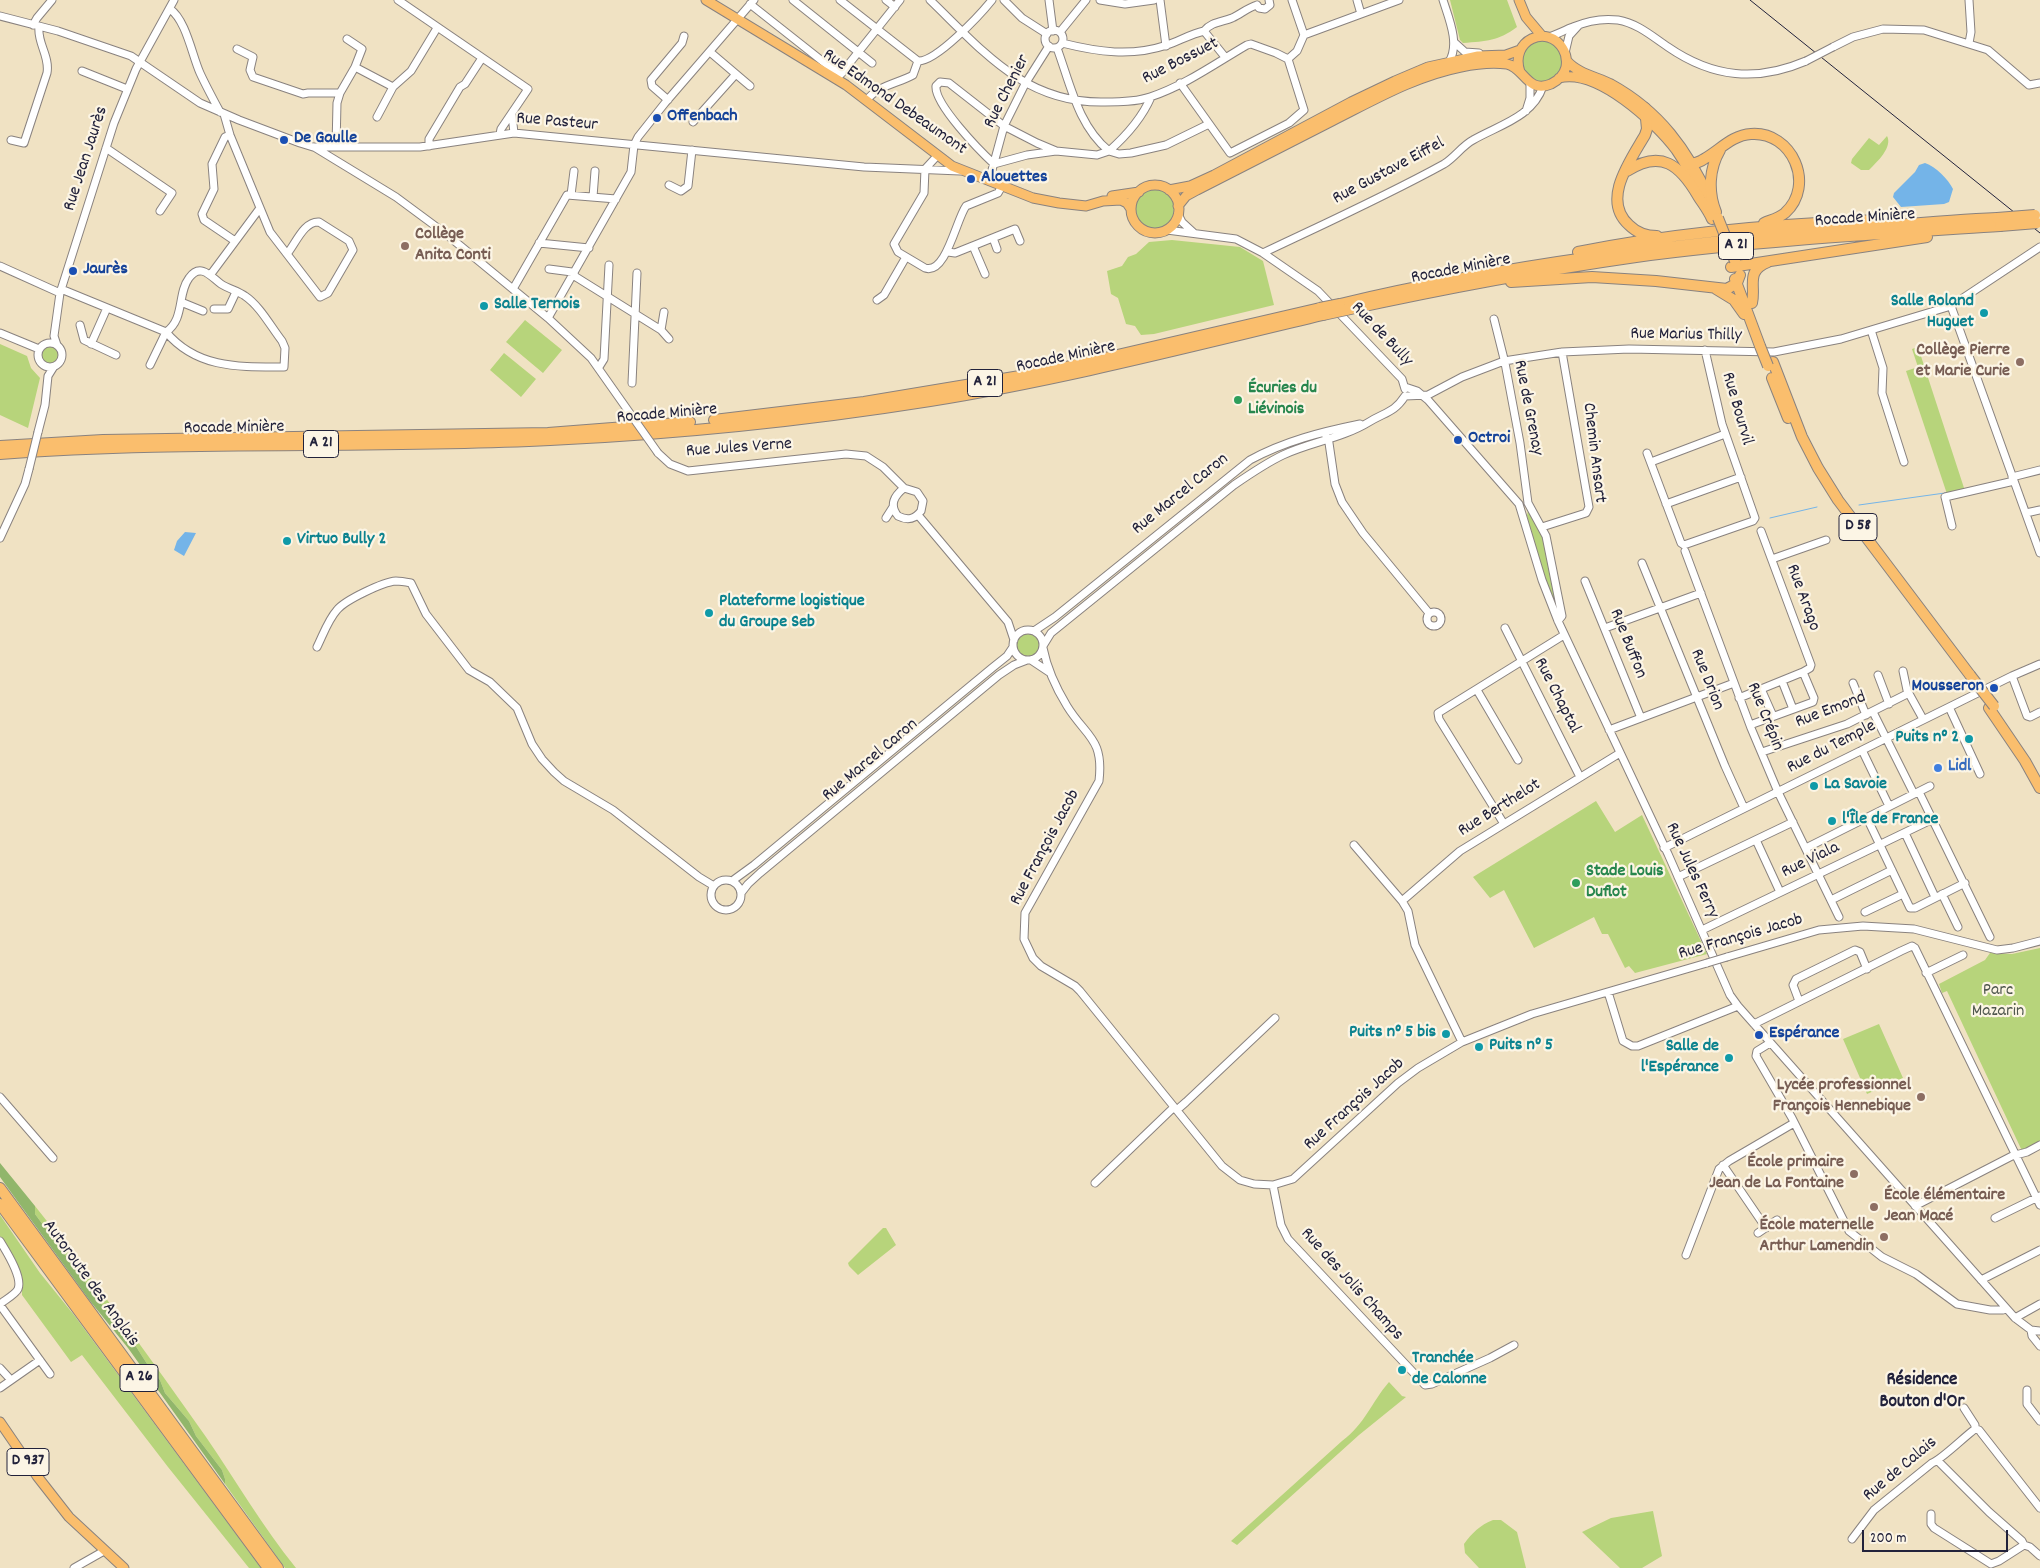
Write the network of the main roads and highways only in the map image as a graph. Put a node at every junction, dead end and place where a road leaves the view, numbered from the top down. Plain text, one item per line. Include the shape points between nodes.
1 (706, 0) edge
2 (1519, 0) edge
3 (1526, 17) junction
4 (1545, 37) junction
5 (1522, 47) junction
6 (1566, 57) junction
7 (1520, 72) junction
8 (1560, 78) junction
9 (1646, 113) junction
10 (1722, 146) junction
11 (1690, 165) junction
12 (1626, 172) junction
13 (1168, 190) junction
14 (1139, 192) junction
15 (1709, 204) junction
16 (1076, 205) junction
17 (1131, 208) junction
18 (1178, 210) junction
19 (1974, 219) junction
20 (2038, 219) edge
21 (1999, 222) junction
22 (1754, 227) junction
23 (1672, 237) junction
24 (1774, 260) junction
25 (1735, 269) junction
26 (1490, 273) junction
27 (1473, 284) junction
28 (1713, 288) junction
29 (1752, 303) junction
30 (1343, 307) junction
31 (1321, 312) junction
32 (1764, 344) junction
33 (0, 446) edge
34 (0, 454) edge
35 (1991, 707) junction
36 (2040, 774) edge
37 (2040, 788) edge
38 (0, 1188) edge
39 (0, 1204) edge
40 (0, 1422) edge
41 (124, 1568) edge
42 (268, 1568) edge
43 (278, 1568) edge

1 - 16 main road, Rue Edmond Debeaumont via 840,76 940,159 1034,198
2 - 3 main road
3 - 4 main road
3 - 5 main road
4 - 5 main road via 1536,37
4 - 6 main road via 1557,42
5 - 7 main road via 1517,57
5 - 13 main road via 1506,55 1428,67 1214,175 1190,186
6 - 8 main road
6 - 9 main road, D 58 via 1575,68 1610,84
7 - 8 main road via 1530,82 1543,86
7 - 18 main road via 1508,64 1479,65 1438,72 1416,80 1186,196
8 - 9 main road, D 58 via 1575,76
9 - 11 main road, D 58
9 - 12 highway via 1645,135
10 - 11 highway
10 - 15 highway via 1711,169
10 - 22 highway via 1750,134 1768,136 1793,155 1798,168 1797,195 1779,217
11 - 15 main road, D 58
12 - 15 highway via 1647,161 1673,165 1687,178 1702,203
12 - 23 highway via 1617,197 1622,218 1640,233
13 - 14 main road via 1156,186
13 - 18 main road via 1176,200
14 - 16 main road
14 - 17 main road via 1134,196
15 - 25 highway, D 58, bridge
16 - 17 main road, Rue Edmond Debeaumont via 1121,200
17 - 18 main road via 1133,220 1144,231 1156,233 1167,230 1174,223
19 - 21 highway, Rocade Minière / A 21
19 - 22 highway via 1969,216
19 - 26 highway, Rocade Minière / A 21 via 1670,246
20 - 21 highway, Rocade Minière / A 21, bridge
21 - 24 highway
21 - 27 highway, Rocade Minière / A 21 via 1670,253
22 - 23 highway
23 - 26 highway via 1598,248
24 - 25 highway
24 - 29 highway via 1754,273
25 - 28 highway via 1727,289
25 - 29 highway, D 58
25 - 32 highway, D 58
26 - 30 highway, Rocade Minière / A 21
27 - 28 highway via 1592,277
27 - 30 highway, Rocade Minière / A 21
28 - 32 highway via 1734,300
29 - 32 highway, D 58
30 - 31 highway, Rocade Minière / A 21, bridge
31 - 33 highway, Rocade Minière / A 21 via 960,388 706,421 548,432 103,440
31 - 34 highway, Rocade Minière / A 21 via 1047,379 787,421 548,440 107,448
32 - 35 highway, D 58, bridge via 1802,438 1838,500
35 - 36 highway, D 58 via 2022,745
35 - 37 highway, D 58
38 - 43 highway, Autoroute des Anglais / A 26
39 - 42 highway, Autoroute des Anglais / A 26
40 - 41 main road, D 937 via 56,1501 81,1530

